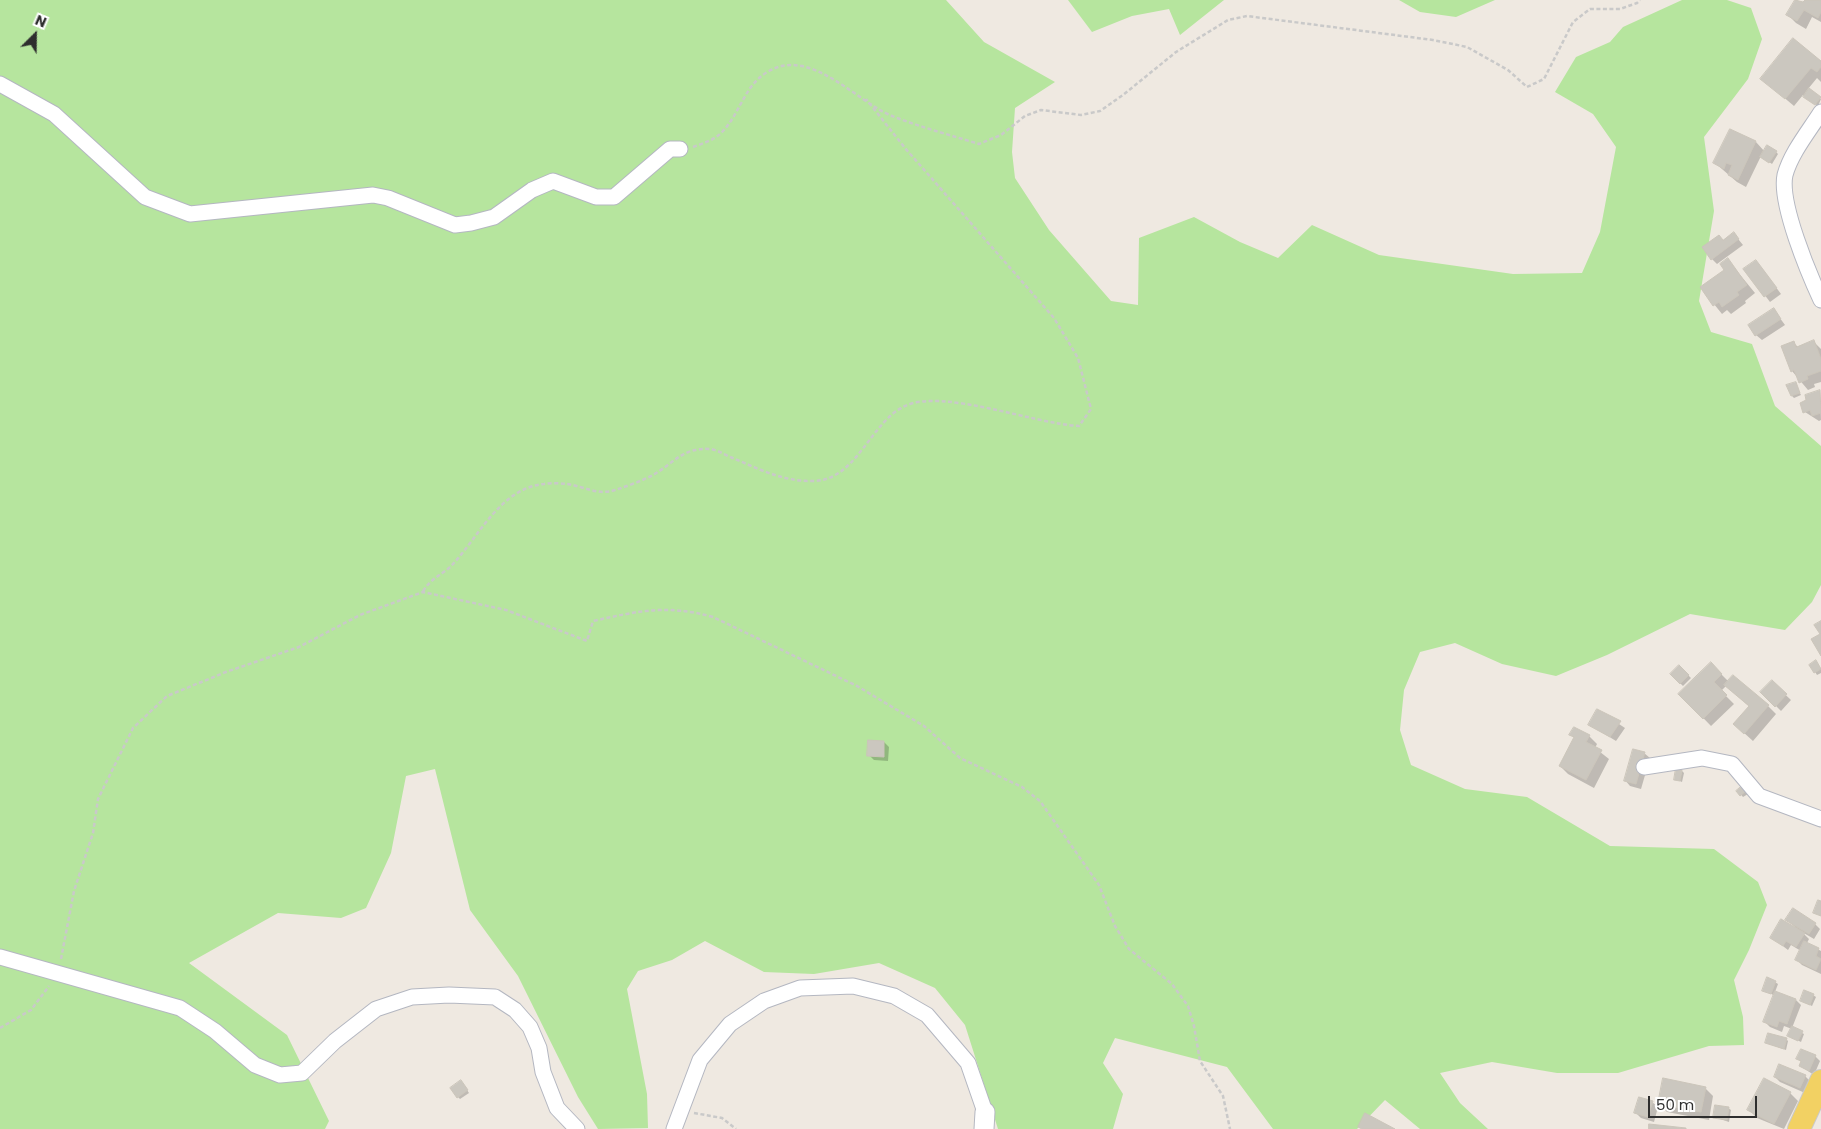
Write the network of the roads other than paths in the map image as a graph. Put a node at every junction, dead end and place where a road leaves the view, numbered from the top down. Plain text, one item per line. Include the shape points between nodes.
1 (0, 84) edge
2 (1821, 112) edge
3 (680, 149) road end
4 (1821, 300) edge
5 (1644, 767) dead end
6 (1821, 819) edge
7 (0, 957) edge
8 (1821, 1081) edge
9 (984, 1120) edge
10 (577, 1129) edge
11 (674, 1129) edge
12 (1799, 1129) edge

1 - 3 street via 54,114 145,197 190,214 373,196 388,198 455,224 471,223 494,217 532,190 552,181 596,197 614,197 670,149
2 - 4 street via 1785,177 1801,256
5 - 6 street via 1702,758 1732,764 1759,796
7 - 10 street via 180,1008 215,1031 255,1065 280,1075 302,1073 335,1041 376,1009 412,997 495,997 515,1010 530,1027 557,1108
8 - 12 main road
9 - 11 street via 968,1063 927,1015 894,996 853,986 800,988 764,1001 730,1024 700,1060

